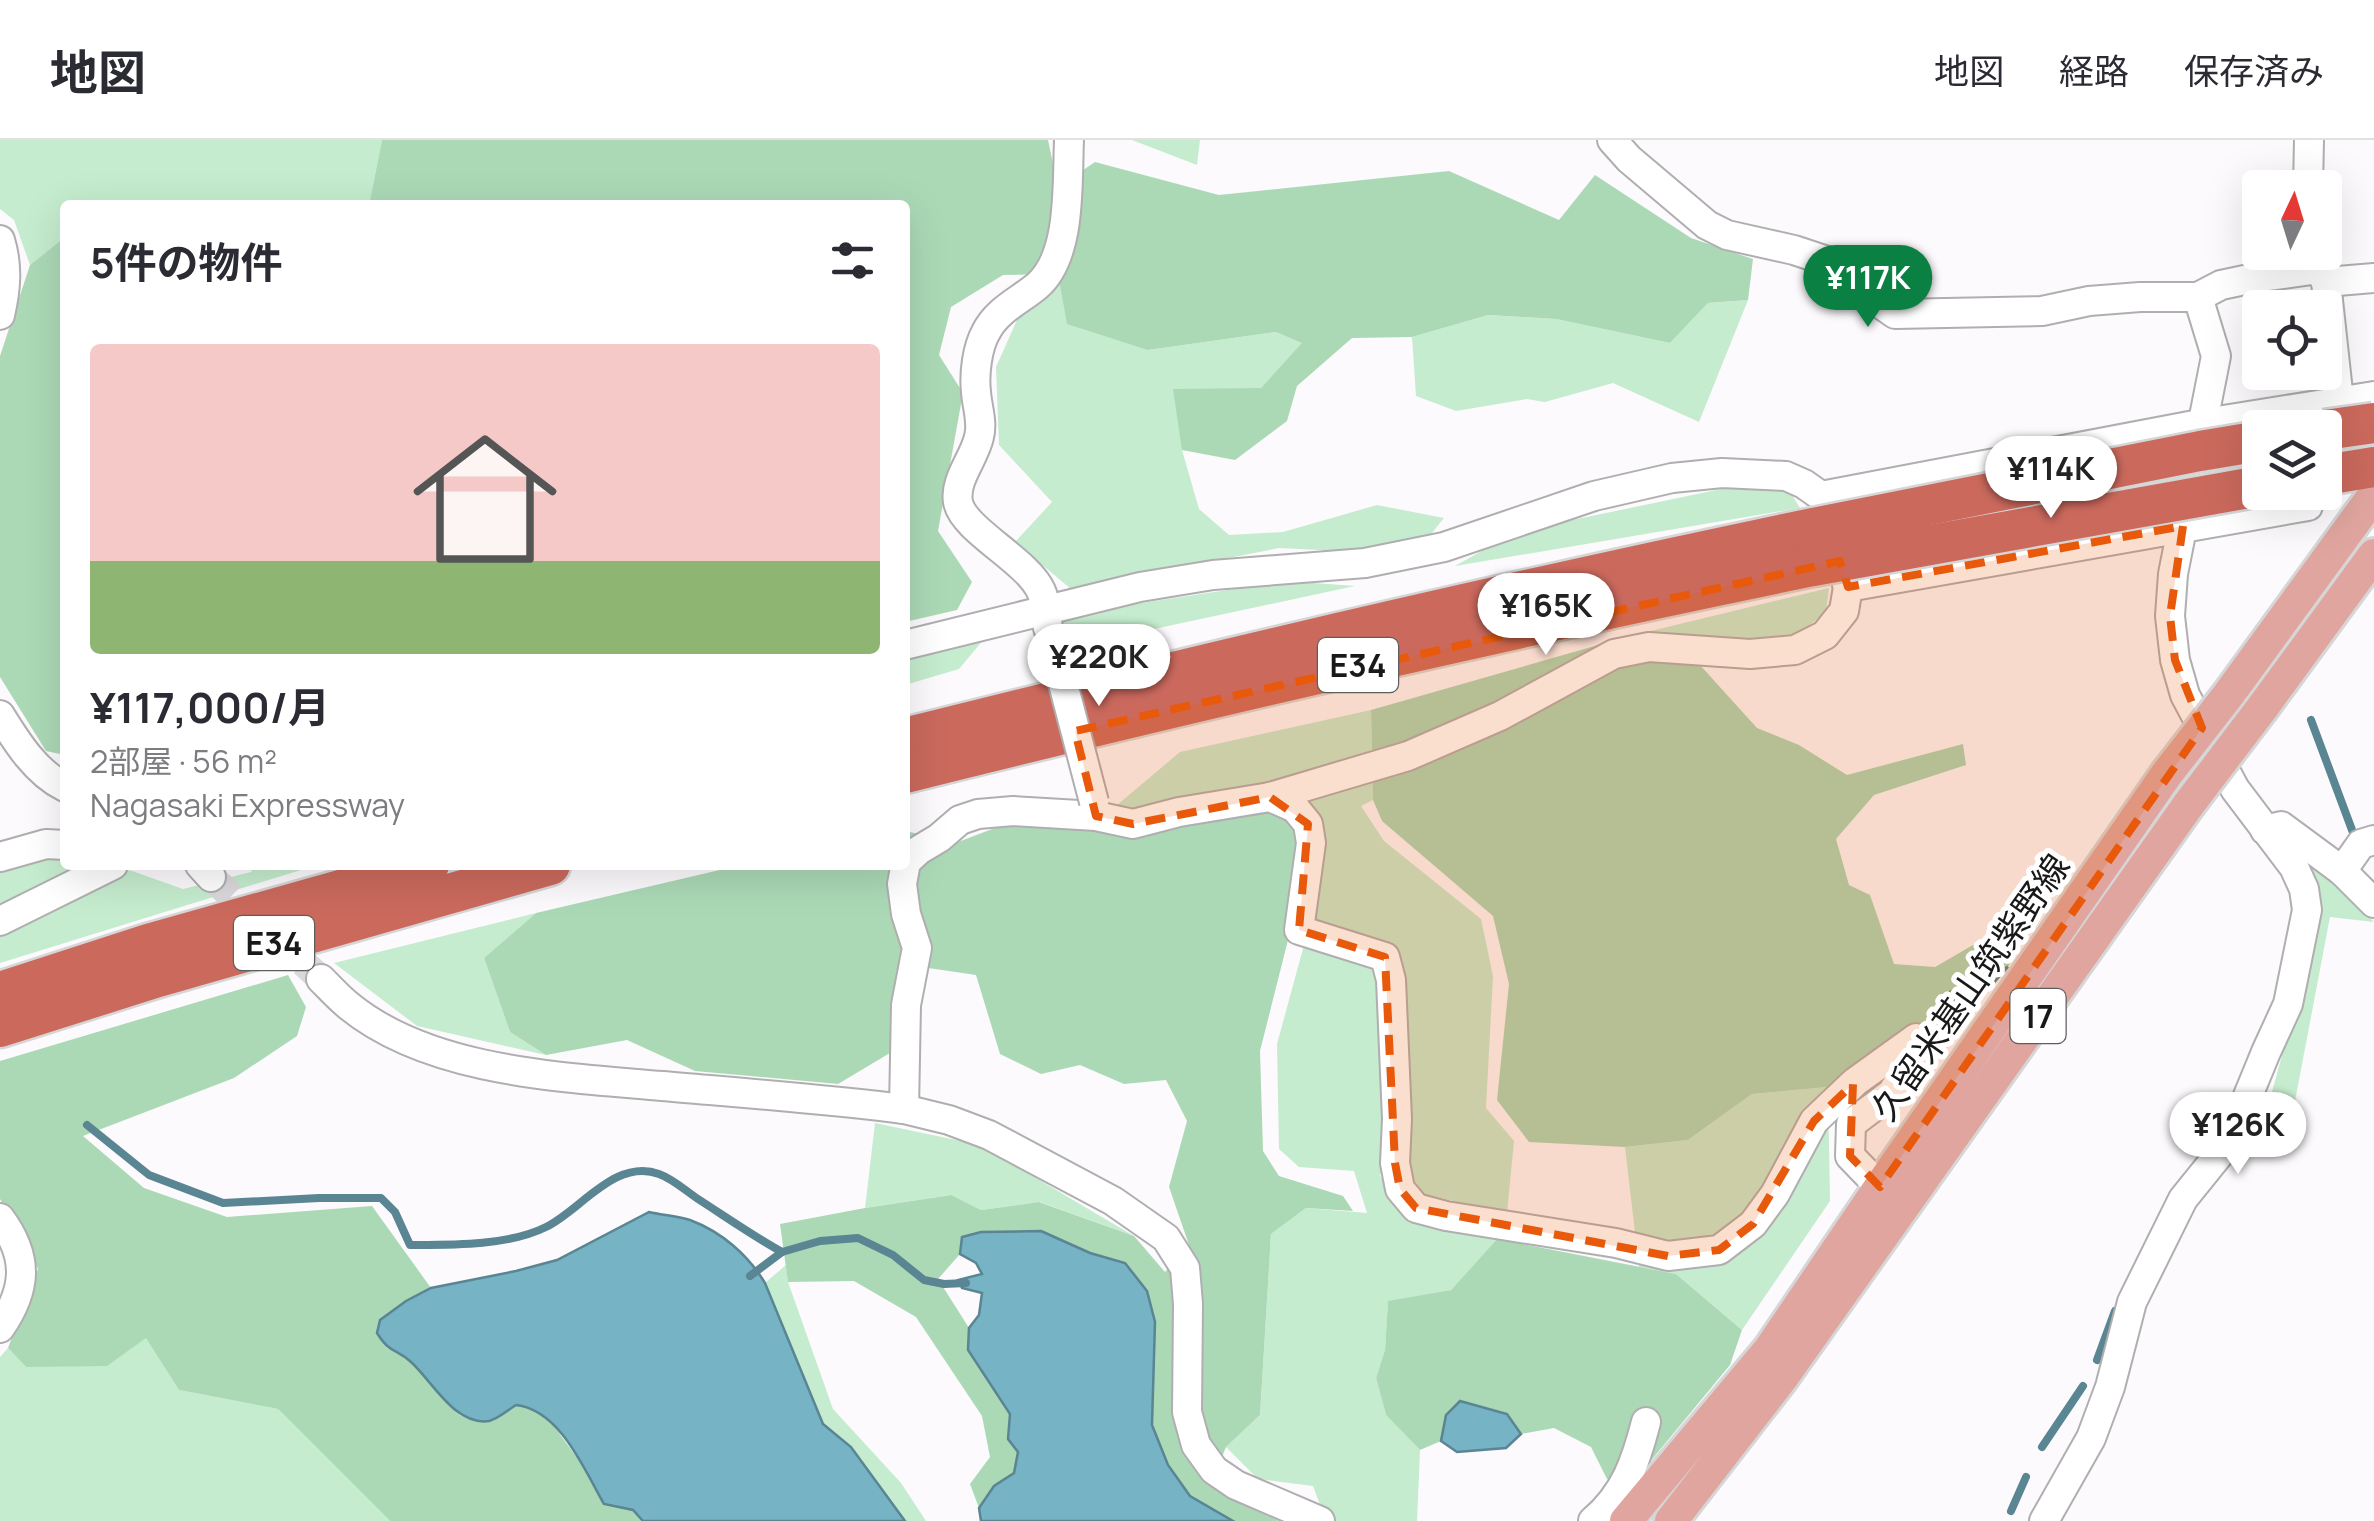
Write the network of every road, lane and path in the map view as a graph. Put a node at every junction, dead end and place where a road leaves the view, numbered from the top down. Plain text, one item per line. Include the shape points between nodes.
1 (1069, 140) edge
2 (1612, 140) edge
3 (2309, 140) edge
4 (2308, 170) edge
5 (0, 240) edge
6 (2309, 270) edge
7 (2321, 270) edge
8 (2332, 270) edge
9 (2374, 278) edge
10 (2198, 297) junction
11 (0, 315) edge
12 (2374, 396) edge
13 (2332, 410) edge
14 (2342, 411) edge
15 (2342, 417) edge
16 (2242, 421) edge
17 (2374, 422) edge
18 (2204, 423) junction
19 (2242, 444) edge
20 (2374, 467) edge
21 (2342, 472) edge
22 (2242, 488) edge
23 (2374, 495) edge
24 (2283, 510) edge
25 (2183, 526) junction
26 (1812, 531) junction
27 (2374, 555) edge
28 (1848, 587) junction
29 (1047, 620) junction
30 (910, 644) edge
31 (0, 714) edge
32 (910, 737) edge
33 (910, 773) edge
34 (60, 785) edge
35 (1270, 797) junction
36 (1095, 809) junction
37 (2265, 830) junction
38 (2374, 840) edge
39 (60, 845) edge
40 (0, 858) edge
41 (910, 858) edge
42 (103, 870) edge
43 (410, 870) edge
44 (532, 870) edge
45 (905, 870) edge
46 (2342, 871) junction
47 (2374, 903) edge
48 (0, 922) edge
49 (321, 979) tunnel mouth
50 (0, 992) edge
51 (0, 1028) edge
52 (904, 1110) junction
53 (1880, 1186) junction
54 (0, 1218) edge
55 (0, 1328) edge
56 (1646, 1422) dead end
57 (1320, 1521) edge
58 (1593, 1521) edge
59 (1626, 1521) edge
60 (1671, 1521) edge
61 (2044, 1521) edge

1 - 29 street via 1060,248 1048,275 985,332 975,389 981,428 958,487 967,519 1042,591
2 - 10 street via 1707,225 1857,271 1895,314 2042,311 2088,301
3 - 4 street
5 - 11 street via 7,276
6 - 10 street via 2221,285
7 - 13 street
8 - 9 street
10 - 18 street via 2216,356
12 - 14 street
15 - 17 highway, bridge
16 - 18 street
18 - 25 street
18 - 26 street
19 - 26 highway, E34, bridge
20 - 21 highway
22 - 26 highway, E34, bridge
23 - 53 main road, 久留米基山筑紫野線 / 17, bridge via 2166,775
24 - 25 street
25 - 28 street
25 - 37 street via 2170,616 2175,660 2185,695 2235,790
26 - 28 street
26 - 29 street via 1804,484 1786,476 1672,478 1594,496 1444,548 1140,587
26 - 32 highway, E34 via 1569,579
26 - 33 highway, E34 via 1576,614
27 - 60 main road, 久留米基山筑紫野線 / 17, bridge via 1782,1379
28 - 35 street via 1844,611 1825,635 1795,650 1649,647 1614,654 1408,756
29 - 30 street
29 - 36 street, bridge
31 - 34 street via 32,761
35 - 36 street via 1133,824
35 - 53 street via 1295,808 1308,824 1299,930 1385,957 1395,1163 1400,1188 1416,1208 1668,1256 1720,1250 1764,1210 1814,1120 1916,1038 1923,1043 1892,1093 1851,1124 1850,1156
36 - 41 street via 978,814
37 - 46 street via 2281,826
37 - 61 street via 2294,867 2307,910 2288,1004 2229,1142 2183,1199 2132,1302 2091,1438
38 - 46 street via 2361,844
39 - 40 street
42 - 48 street
43 - 50 highway, E34
44 - 51 highway, E34
45 - 52 street via 906,914 917,948 906,1005
46 - 47 street
49 - 52 street via 382,1028 458,1058 532,1073
52 - 57 street via 989,1136 1114,1202 1166,1238 1185,1268 1187,1412 1196,1445 1236,1485
53 - 59 main road, 久留米基山筑紫野線 / 17 via 1770,1348
54 - 55 street via 22,1267 14,1308
56 - 58 street via 1628,1479

